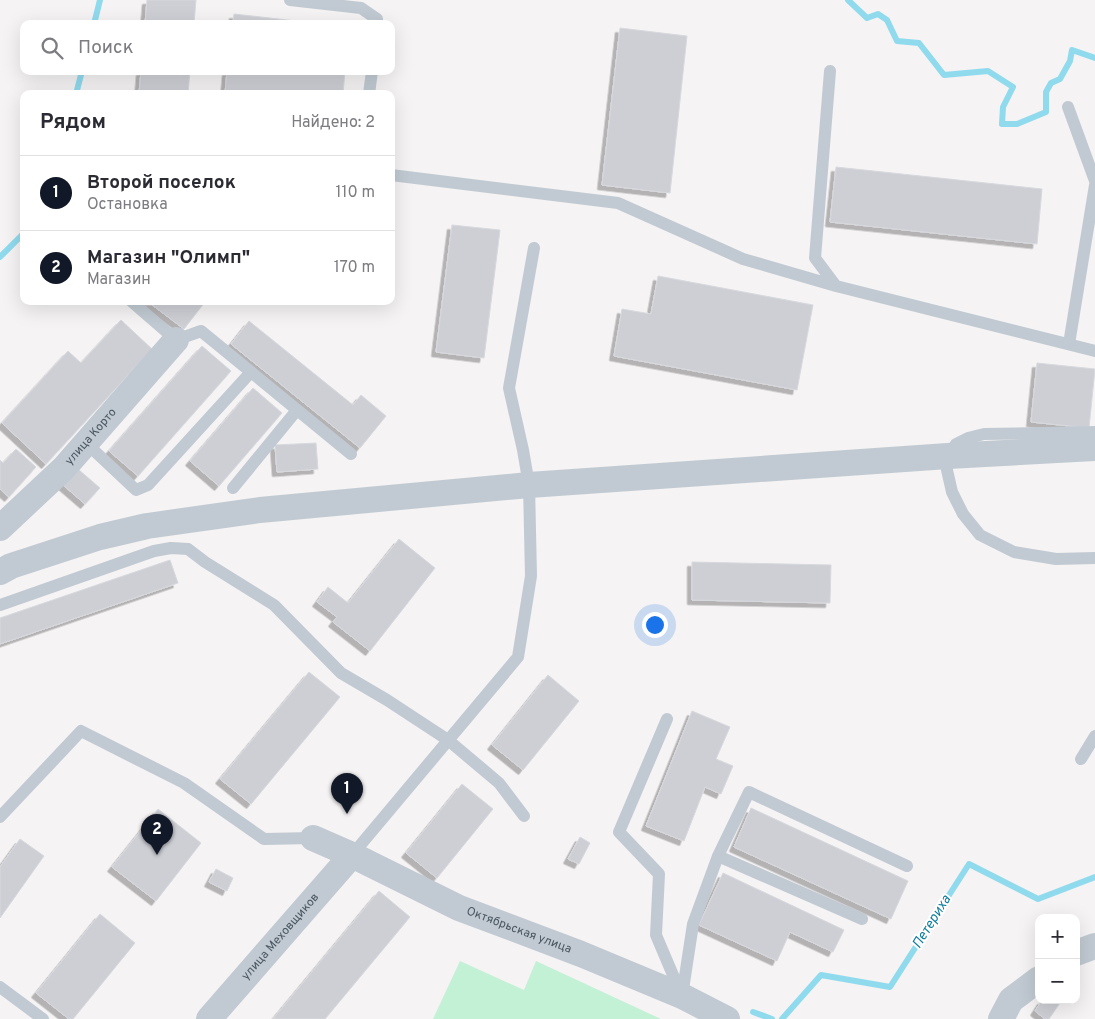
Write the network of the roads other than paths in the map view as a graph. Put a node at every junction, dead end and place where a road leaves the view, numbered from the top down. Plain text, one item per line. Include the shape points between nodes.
1 (290, 0) edge
2 (377, 20) edge
3 (830, 71) dead end
4 (371, 75) edge
5 (370, 90) edge
6 (1068, 106) dead end
7 (395, 175) edge
8 (1095, 181) edge
9 (1095, 185) edge
10 (534, 248) dead end
11 (836, 286) junction
12 (136, 305) edge
13 (176, 340) junction
14 (1069, 344) junction
15 (1095, 351) edge
16 (251, 372) junction
17 (297, 410) junction
18 (1095, 432) edge
19 (86, 443) junction
20 (1095, 448) edge
21 (351, 454) dead end
22 (948, 456) junction
23 (529, 485) junction
24 (232, 488) dead end
25 (0, 528) edge
26 (1095, 558) edge
27 (0, 572) edge
28 (0, 605) edge
29 (666, 719) dead end
30 (1095, 736) edge
31 (448, 740) junction
32 (1081, 759) dead end
33 (524, 816) dead end
34 (0, 817) edge
35 (313, 838) joint
36 (352, 855) junction
37 (718, 856) junction
38 (907, 866) dead end
39 (862, 919) dead end
40 (1095, 946) edge
41 (1080, 952) edge
42 (1035, 982) edge
43 (0, 987) edge
44 (682, 996) junction
45 (43, 1019) edge
46 (209, 1019) edge
47 (727, 1019) edge
48 (1002, 1019) edge

1 - 2 lane via 361,8
3 - 11 lane via 815,258
4 - 5 lane
6 - 8 lane
7 - 11 lane via 618,203 743,259
9 - 14 lane
10 - 23 lane via 509,388
11 - 14 lane
12 - 13 lane
13 - 16 lane via 201,331
13 - 19 street, улица Корто
14 - 15 lane
16 - 17 lane
16 - 19 lane via 148,485 136,490
17 - 21 lane
17 - 24 lane
18 - 22 lane via 984,434 956,444
19 - 25 street, улица Корто
20 - 22 street
22 - 23 street
22 - 26 lane via 947,470 952,492 963,514 980,534 1014,552 1056,559
23 - 27 street via 260,510 147,526 100,537
23 - 31 lane via 531,576 518,657
28 - 31 lane via 154,551 188,549 274,605 341,673
29 - 44 lane via 619,832 659,874 656,935
30 - 32 lane
31 - 33 lane via 499,783
31 - 36 lane
34 - 35 lane via 81,731 184,783 264,839
35 - 36 street, Октябрьская улица
36 - 44 street, Октябрьская улица via 459,908
36 - 46 street, улица Меховщиков
37 - 38 lane via 748,792
37 - 39 lane
37 - 44 lane via 693,924
40 - 41 street
42 - 48 street via 1011,1000
43 - 45 lane
44 - 47 street, Октябрьская улица

